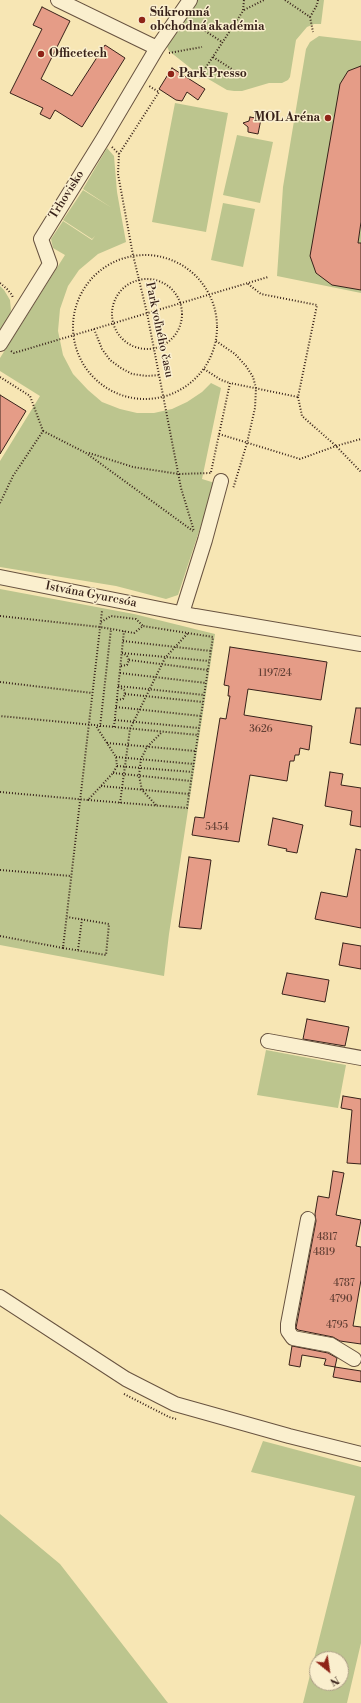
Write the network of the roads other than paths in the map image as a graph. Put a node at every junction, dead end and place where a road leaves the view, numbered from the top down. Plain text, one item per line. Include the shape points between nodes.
1 (58, 0) edge
2 (188, 4) edge
3 (163, 52) junction
4 (0, 344) edge
5 (216, 477) road end
6 (0, 577) edge
7 (182, 613) junction
8 (361, 644) edge
9 (268, 1041) dead end
10 (361, 1058) edge
11 (308, 1219) dead end
12 (0, 1297) edge
13 (354, 1360) dead end
14 (361, 1454) edge

1 - 3 street
2 - 3 street, Trhovisko
3 - 4 street, Trhovisko via 139,80 41,238 50,264
5 - 7 street via 205,540
6 - 7 street, Istvána Gyurcsóa
7 - 8 street, Istvána Gyurcsóa
9 - 10 street
11 - 13 street via 288,1332 293,1338 331,1346
12 - 14 street via 126,1379 175,1404

